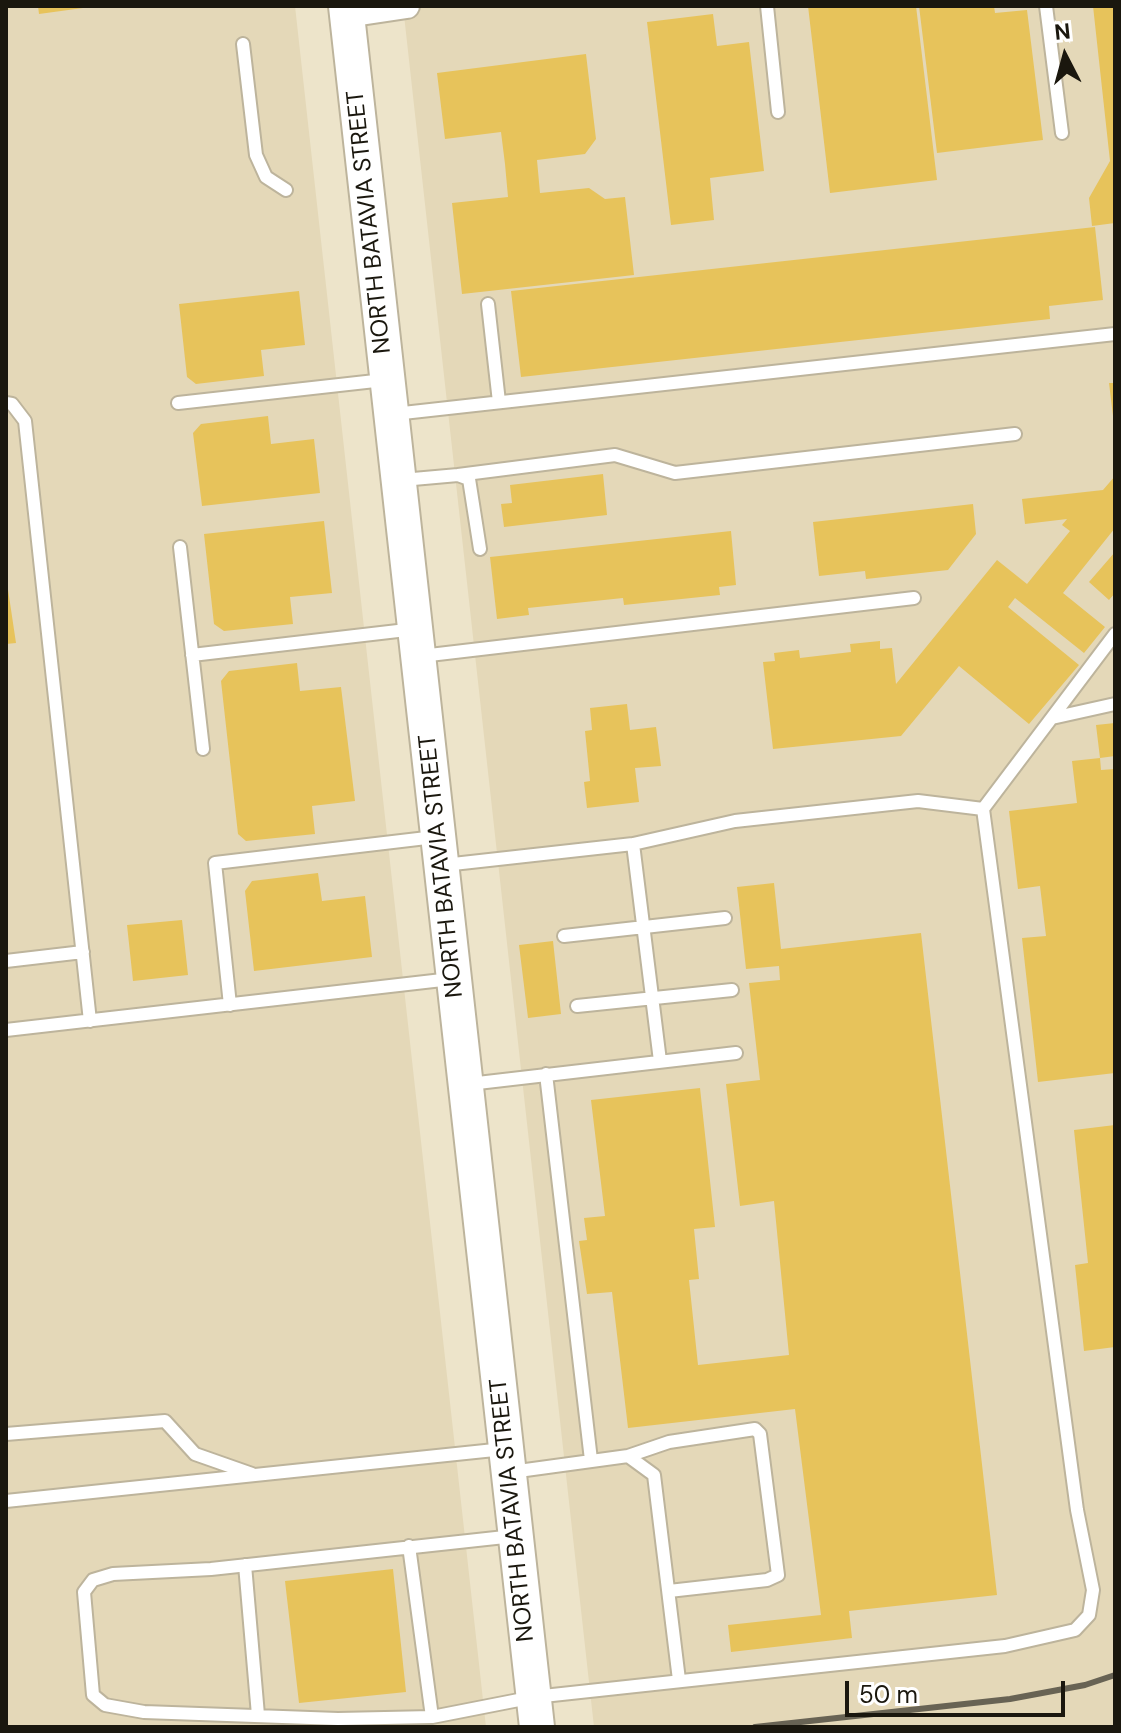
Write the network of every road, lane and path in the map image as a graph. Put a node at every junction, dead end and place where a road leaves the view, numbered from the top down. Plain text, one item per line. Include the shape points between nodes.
1 (407, 6) edge
2 (767, 6) edge
3 (1046, 6) edge
4 (346, 10) edge
5 (243, 44) dead end
6 (778, 112) dead end
7 (1062, 133) dead end
8 (286, 190) dead end
9 (488, 304) dead end
10 (1115, 334) edge
11 (387, 380) junction
12 (499, 402) junction
13 (6, 403) edge
14 (178, 403) dead end
15 (391, 415) junction
16 (1015, 434) dead end
17 (458, 475) junction
18 (398, 481) junction
19 (180, 547) dead end
20 (480, 549) dead end
21 (914, 598) dead end
22 (1115, 634) edge
23 (417, 643) junction
24 (192, 655) junction
25 (1115, 704) edge
26 (1052, 718) junction
27 (203, 749) dead end
28 (983, 809) junction
29 (633, 844) junction
30 (440, 851) junction
31 (725, 918) dead end
32 (644, 928) junction
33 (564, 936) dead end
34 (83, 952) junction
35 (6, 961) edge
36 (454, 979) junction
37 (732, 990) dead end
38 (653, 998) junction
39 (230, 1005) junction
40 (577, 1006) dead end
41 (90, 1021) junction
42 (6, 1030) edge
43 (736, 1053) dead end
44 (660, 1061) junction
45 (546, 1074) junction
46 (466, 1084) junction
47 (6, 1434) edge
48 (628, 1456) junction
49 (508, 1460) junction
50 (591, 1460) junction
51 (257, 1475) junction
52 (6, 1501) edge
53 (516, 1536) junction
54 (409, 1546) junction
55 (245, 1565) junction
56 (669, 1591) junction
57 (679, 1680) junction
58 (536, 1712) edge
59 (258, 1715) junction
60 (432, 1717) junction

1 - 4 street
2 - 6 lane
3 - 7 lane
4 - 11 main road, NORTH BATAVIA STREET
5 - 8 lane via 256,155 266,177
9 - 12 lane
10 - 12 lane
11 - 14 lane
11 - 15 main road, NORTH BATAVIA STREET
12 - 15 lane
13 - 34 lane via 25,421
15 - 18 main road, NORTH BATAVIA STREET
16 - 17 lane via 675,473 615,455
17 - 18 lane
17 - 20 lane via 469,479 473,491
18 - 23 main road, NORTH BATAVIA STREET
19 - 24 lane
21 - 23 lane
22 - 26 lane
23 - 24 lane
23 - 30 main road, NORTH BATAVIA STREET
24 - 27 lane
25 - 26 lane
26 - 28 lane
28 - 29 lane via 918,801 735,821
28 - 57 lane via 1077,1510 1093,1590 1089,1615 1075,1630 1005,1646
29 - 30 lane
29 - 32 lane
30 - 36 main road, NORTH BATAVIA STREET
30 - 39 lane via 215,863
31 - 32 lane
32 - 33 lane
32 - 38 lane
34 - 35 lane
34 - 41 lane
36 - 39 lane
36 - 46 main road, NORTH BATAVIA STREET
37 - 38 lane
38 - 40 lane
38 - 44 lane
39 - 41 lane
41 - 42 lane
43 - 44 lane
44 - 45 lane
45 - 46 lane
45 - 50 lane
46 - 49 main road, NORTH BATAVIA STREET
47 - 51 lane via 165,1421 195,1454
48 - 50 lane
48 - 56 lane via 654,1475
48 - 56 lane via 669,1442 755,1429 760,1434 778,1575
49 - 50 lane
49 - 51 lane
49 - 53 main road, NORTH BATAVIA STREET
51 - 52 lane
53 - 54 lane
53 - 58 main road, NORTH BATAVIA STREET
54 - 55 lane
54 - 60 lane
55 - 59 lane
55 - 59 lane via 113,1574 93,1580 84,1592 84,1619 93,1695 105,1705 144,1712
56 - 57 lane
57 - 58 lane
58 - 60 lane
59 - 60 lane

